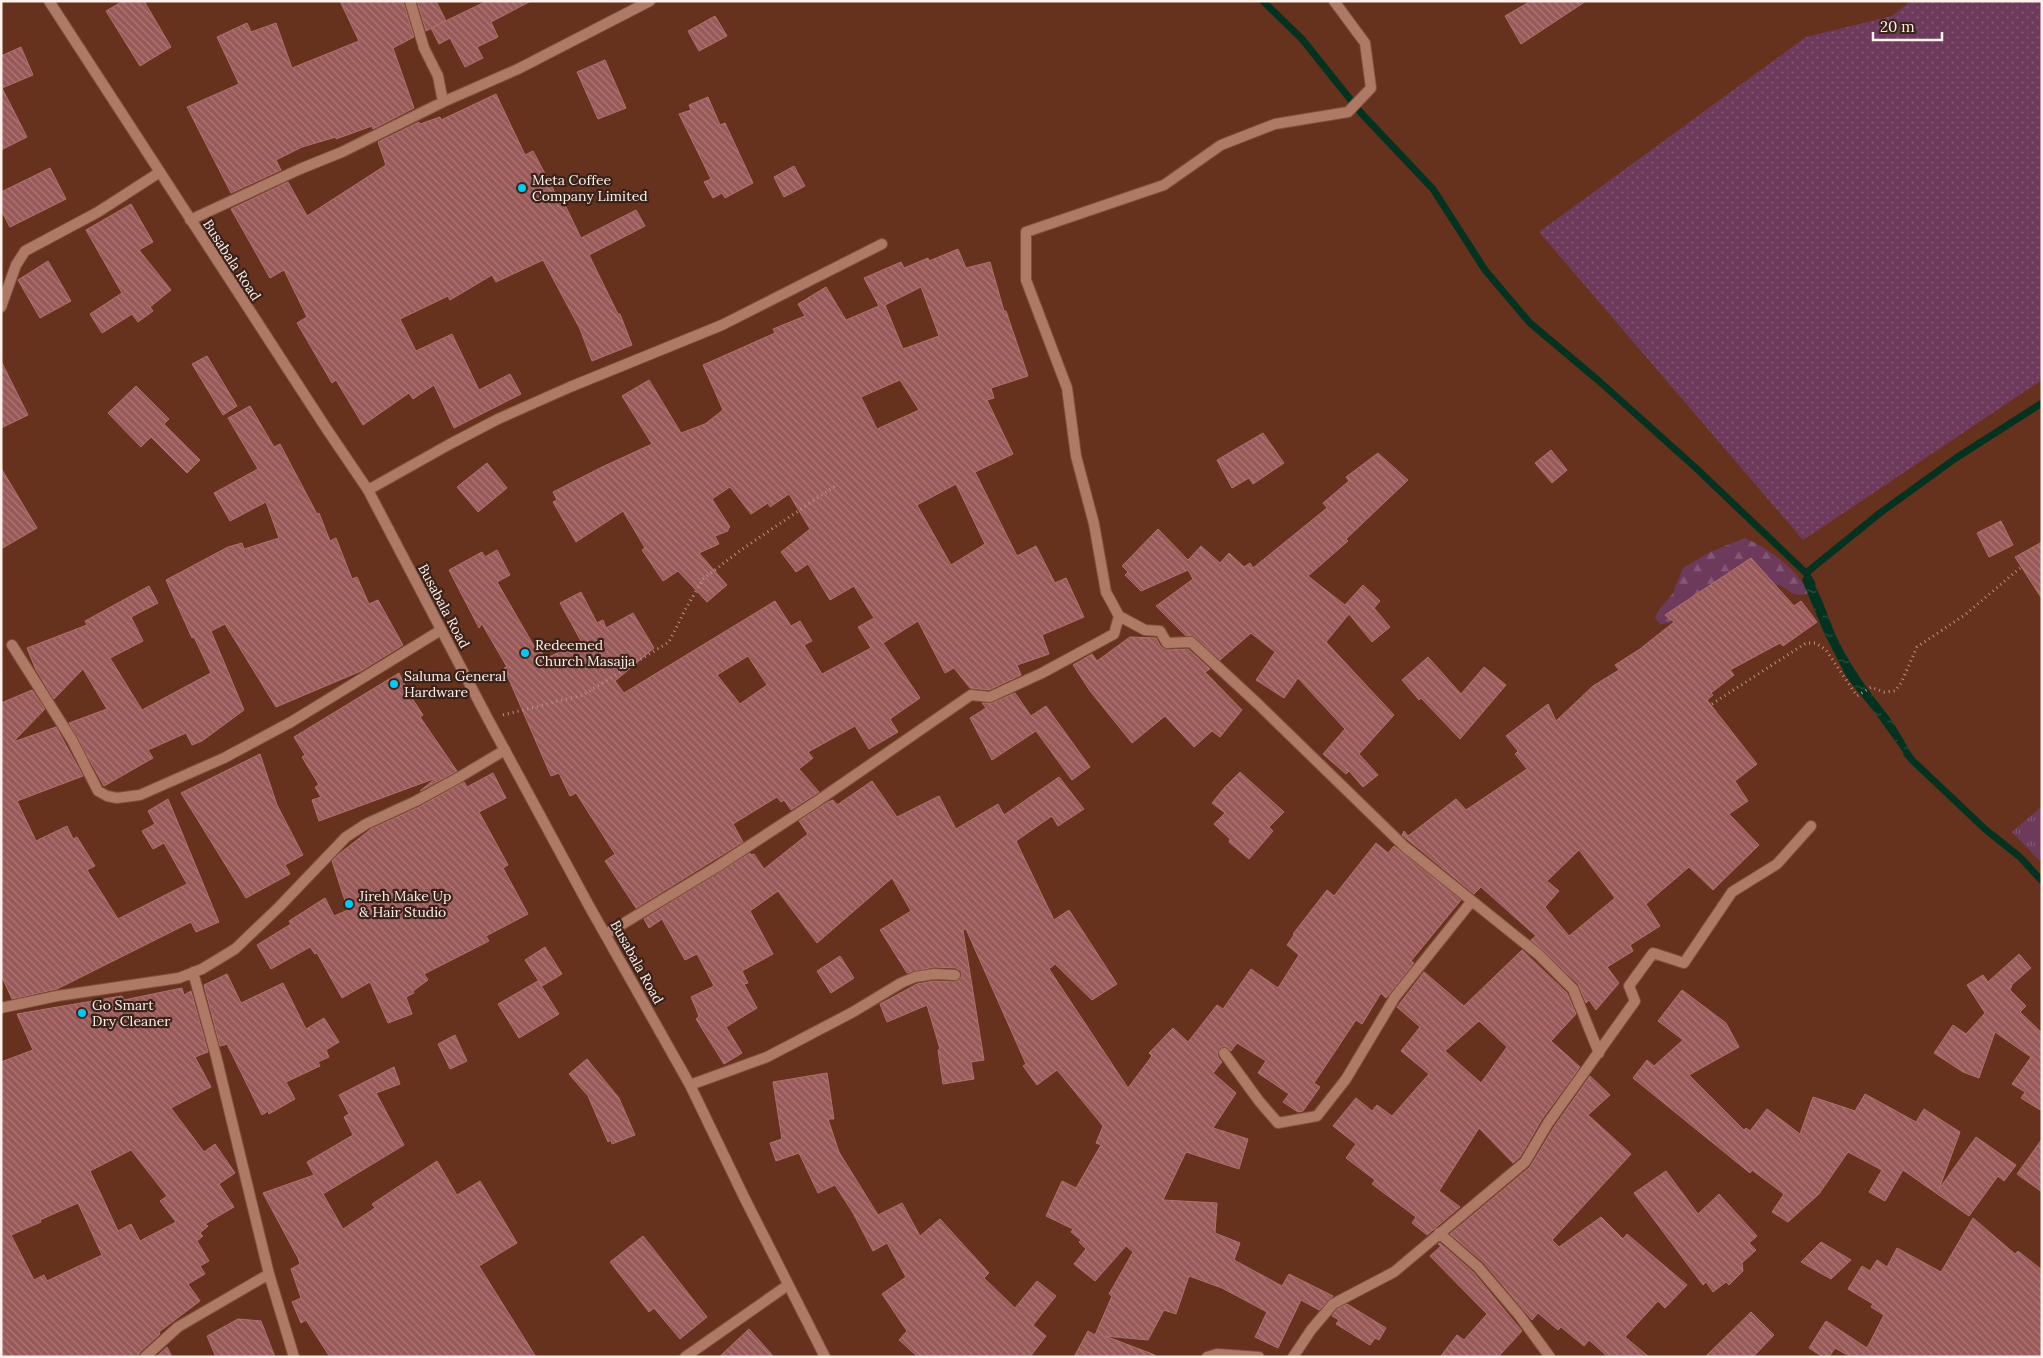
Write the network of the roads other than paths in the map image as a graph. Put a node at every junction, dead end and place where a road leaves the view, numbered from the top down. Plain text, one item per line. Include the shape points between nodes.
1 (49, 1) edge
2 (410, 1) edge
3 (650, 1) edge
4 (1334, 1) edge
5 (444, 102) junction
6 (160, 172) junction
7 (190, 220) junction
8 (882, 244) dead end
9 (1, 308) edge
10 (368, 490) junction
11 (1119, 616) junction
12 (441, 630) junction
13 (12, 645) dead end
14 (505, 750) junction
15 (1811, 826) dead end
16 (1471, 902) junction
17 (606, 934) junction
18 (193, 972) junction
19 (955, 975) dead end
20 (1, 1008) edge
21 (1224, 1053) dead end
22 (1599, 1053) junction
23 (690, 1085) junction
24 (1439, 1233) junction
25 (269, 1274) junction
26 (788, 1285) junction
27 (145, 1357) edge
28 (294, 1357) edge
29 (686, 1357) edge
30 (825, 1357) edge
31 (1207, 1357) edge
32 (1259, 1357) edge
33 (1293, 1357) edge
34 (1550, 1357) edge

1 - 6 street, Busabala Road
2 - 5 street via 424,48 438,76
3 - 5 street via 518,69
4 - 11 street via 1365,43 1371,88 1348,112 1275,124 1222,145 1164,185 1026,232 1026,280 1067,388 1076,456 1094,524 1106,592
5 - 7 street
6 - 7 street, Busabala Road
6 - 9 street via 98,212 25,251 16,265
7 - 10 street, Busabala Road
8 - 10 street via 722,324 498,419
10 - 12 street, Busabala Road
11 - 16 street via 1145,630 1160,631 1167,643 1191,642 1405,847
11 - 17 street via 1114,634 990,697 971,695 816,802
12 - 13 street via 291,722 224,758 140,795 117,798 98,791 72,740
12 - 14 street, Busabala Road
14 - 17 street, Busabala Road
14 - 18 street via 346,837 235,949 202,970
15 - 22 street via 1777,864 1732,892 1684,963 1653,953 1629,986 1635,1001
16 - 21 street via 1395,998 1346,1079 1317,1116 1278,1124
16 - 22 street via 1538,954 1573,990
17 - 23 street, Busabala Road
18 - 20 street via 153,983 57,996
18 - 25 street
19 - 23 street via 915,977 766,1057
22 - 24 street via 1548,1123 1526,1162
23 - 26 street, Busabala Road
24 - 33 street via 1394,1272 1334,1304
24 - 34 street via 1478,1267
25 - 27 street via 178,1327
25 - 28 street
26 - 29 street
26 - 30 street, Busabala Road
31 - 32 street via 1216,1354

